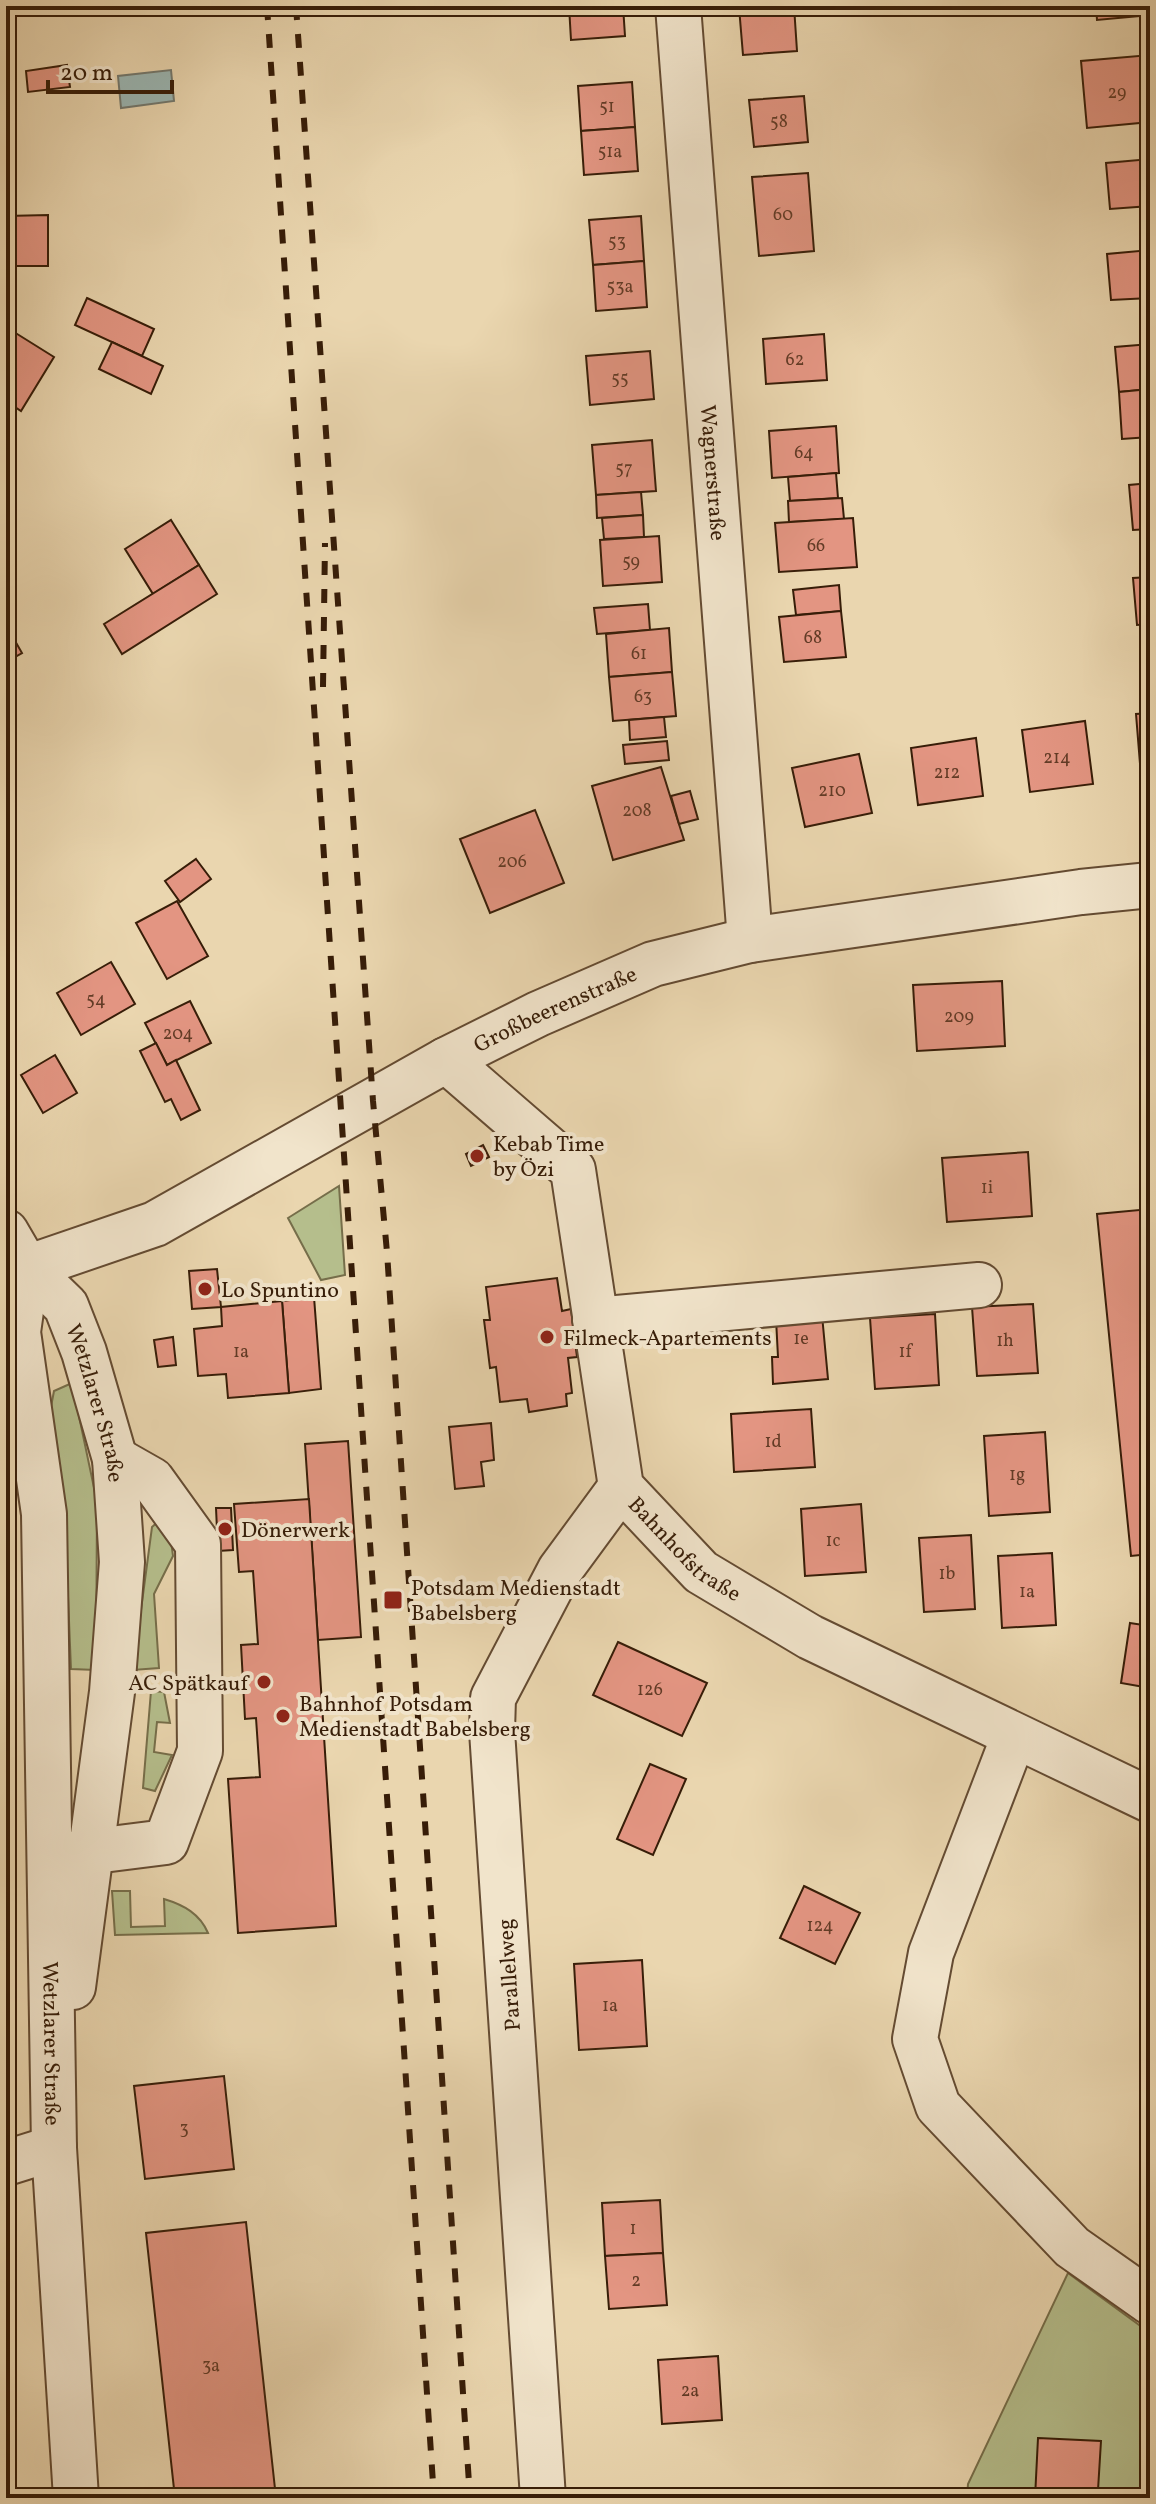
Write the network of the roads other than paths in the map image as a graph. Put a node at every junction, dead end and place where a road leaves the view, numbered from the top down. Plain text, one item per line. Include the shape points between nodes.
1 (678, 6) edge
2 (1150, 885) edge
3 (750, 940) junction
4 (446, 1060) junction
5 (13, 1258) edge
6 (979, 1285) dead end
7 (595, 1320) junction
8 (115, 1459) junction
9 (621, 1487) junction
10 (1014, 1736) junction
11 (1150, 1800) edge
12 (69, 1854) junction
13 (54, 2148) junction
14 (6, 2163) edge
15 (1150, 2302) edge
16 (76, 2498) edge
17 (543, 2498) edge

1 - 3 street, Wagnerstraße
2 - 3 street, Großbeerenstraße
3 - 4 street, Großbeerenstraße via 653,964
4 - 5 street, Großbeerenstraße via 155,1224
4 - 7 street, Bahnhofstraße via 573,1170
5 - 8 street, Wetzlarer Straße via 66,1306
5 - 12 street, Wetzlarer Straße via 44,1514
6 - 7 street
7 - 9 street, Bahnhofstraße
8 - 12 street, Wetzlarer Straße via 122,1562 112,1692
8 - 12 street via 152,1480 198,1544 200,1751 166,1842
9 - 10 street, Bahnhofstraße via 701,1572 810,1637
9 - 17 street, Parallelweg via 560,1570 493,1698
10 - 11 street, Bahnhofstraße
10 - 15 street via 931,1953 915,2039 938,2106 1072,2247
12 - 13 street, Wetzlarer Straße
13 - 14 street, Wetzlarer Straße
13 - 16 street, Wetzlarer Straße

